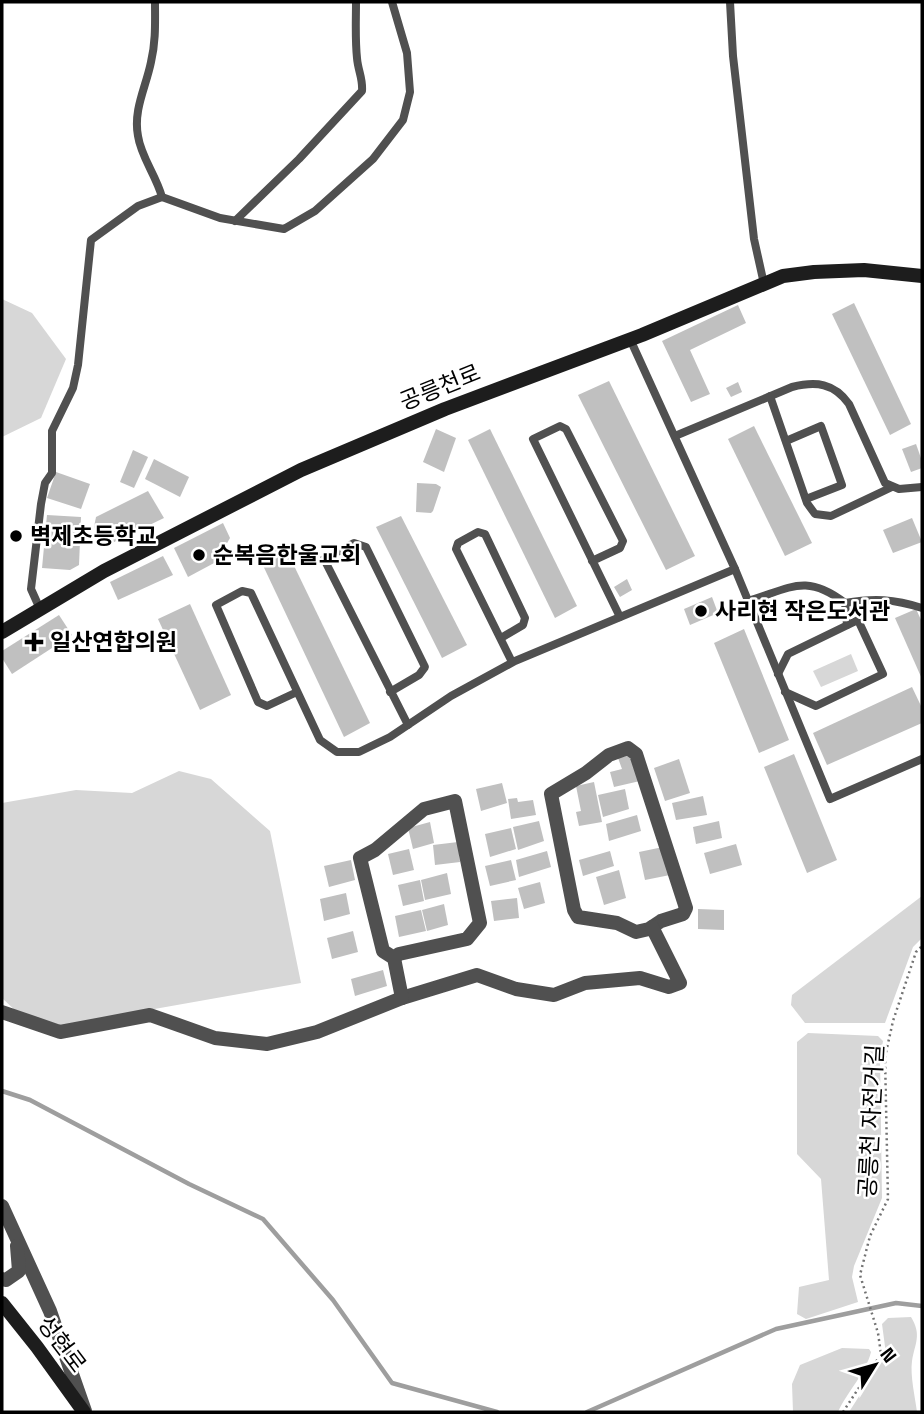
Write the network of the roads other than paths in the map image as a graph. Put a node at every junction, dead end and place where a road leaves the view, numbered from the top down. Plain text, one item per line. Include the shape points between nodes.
1 (155, 2) edge
2 (356, 2) edge
3 (392, 2) edge
4 (730, 2) edge
5 (162, 197) junction
6 (235, 221) junction
7 (922, 276) edge
8 (764, 284) junction
9 (631, 339) junction
10 (771, 396) junction
11 (675, 436) junction
12 (786, 441) junction
13 (892, 486) junction
14 (922, 487) edge
15 (806, 499) junction
16 (592, 561) junction
17 (735, 569) junction
18 (748, 601) junction
19 (845, 604) junction
20 (922, 608) edge
21 (40, 610) junction
22 (620, 617) junction
23 (846, 625) junction
24 (2, 632) edge
25 (501, 638) junction
26 (512, 662) junction
27 (778, 674) junction
28 (298, 692) junction
29 (390, 692) junction
30 (786, 692) junction
31 (408, 725) junction
32 (922, 759) edge
33 (652, 927) junction
34 (394, 958) junction
35 (402, 999) junction
36 (2, 1012) edge
37 (2, 1206) edge
38 (16, 1234) junction
39 (2, 1279) edge
40 (2, 1303) edge
41 (85, 1412) edge

1 - 5 lane via 156,36 137,114 141,146
2 - 6 lane via 355,45 362,91
3 - 6 lane via 407,53 410,92 403,120 373,159 315,211 284,229
4 - 8 lane via 749,200
5 - 6 lane
5 - 21 lane via 138,206 91,240 78,365 73,388 52,431 52,472 41,504 31,589
7 - 8 street, 공릉천로 via 864,270 814,272
8 - 9 street, 공릉천로
9 - 11 lane
9 - 21 street, 공릉천로 via 445,409 301,470 104,571
10 - 11 lane
10 - 12 lane
10 - 13 lane via 812,382 842,395 885,483
11 - 17 lane
12 - 15 lane
12 - 15 lane via 821,426 842,485
13 - 14 lane
13 - 15 lane via 831,516 815,513
16 - 16 lane via 533,439 560,426 566,429 623,541 620,548
16 - 22 lane
17 - 18 lane
17 - 22 lane
18 - 19 lane via 812,584
18 - 27 lane
19 - 20 lane via 870,598
19 - 23 lane
21 - 24 street, 공릉천로
22 - 26 lane
23 - 27 lane via 788,654
23 - 30 lane via 858,620 883,674 816,706
25 - 25 lane via 456,549 458,543 478,532 485,534 525,618 523,625
25 - 26 lane
26 - 31 lane
27 - 30 lane
28 - 28 lane via 251,593 242,591 216,605 258,702 267,706
28 - 31 lane via 320,740 337,751 359,751
29 - 29 lane via 324,559 354,543 366,547 425,667 419,676
29 - 31 lane
30 - 32 lane via 830,799
33 - 33 street via 683,914 686,908 636,754 628,748 609,755 551,794 566,881 579,917 617,923 636,932
33 - 35 street via 680,983 669,987 640,978 585,983 554,995 516,989 477,975
34 - 34 street via 467,939 481,923 456,801 424,809 360,858 383,951
34 - 35 street
35 - 36 street via 317,1032 267,1044 215,1038 150,1015 60,1032
37 - 38 street
38 - 39 street via 19,1271
38 - 41 street via 50,1311
40 - 41 street, 성현로

